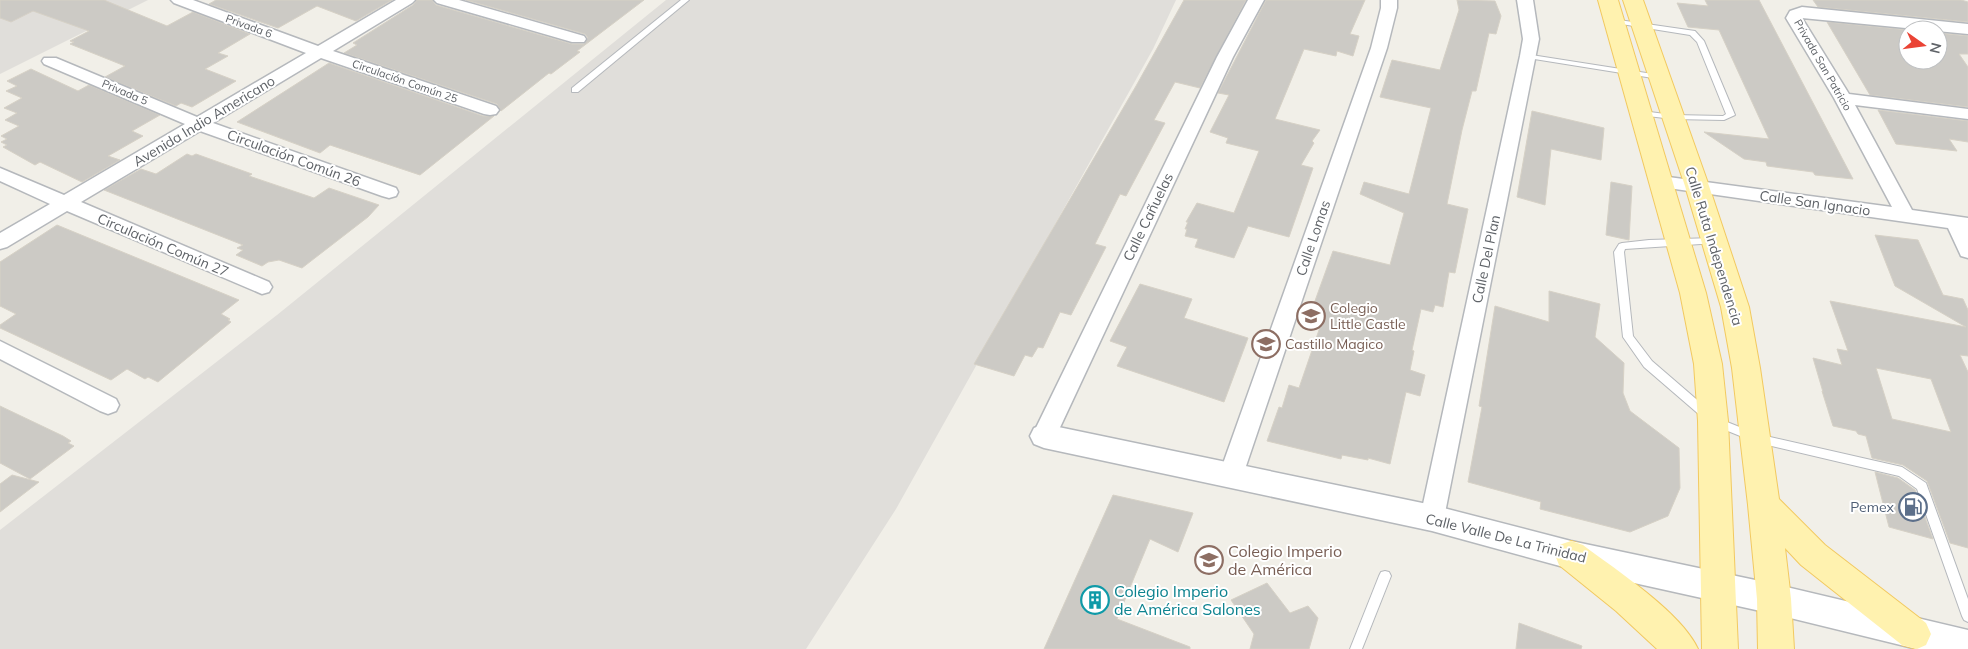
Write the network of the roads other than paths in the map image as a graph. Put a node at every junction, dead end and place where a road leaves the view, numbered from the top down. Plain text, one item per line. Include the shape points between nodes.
1 (179, 0) edge
2 (407, 0) edge
3 (442, 0) edge
4 (684, 0) edge
5 (1256, 0) edge
6 (1390, 0) edge
7 (1525, 0) edge
8 (1611, 10) edge
9 (1637, 12) edge
10 (1968, 29) edge
11 (578, 39) dead end
12 (319, 52) junction
13 (1528, 56) junction
14 (50, 61) dead end
15 (1630, 74) junction
16 (1660, 77) junction
17 (575, 90) dead end
18 (1843, 98) junction
19 (490, 110) dead end
20 (1642, 113) junction
21 (1968, 114) edge
22 (1673, 118) junction
23 (199, 124) junction
24 (0, 174) edge
25 (1661, 182) junction
26 (1697, 186) junction
27 (389, 192) dead end
28 (65, 204) junction
29 (1906, 216) junction
30 (1961, 223) edge
31 (1714, 240) junction
32 (0, 242) edge
33 (1679, 242) junction
34 (1968, 251) edge
35 (262, 287) dead end
36 (0, 349) edge
37 (108, 405) dead end
38 (1713, 420) junction
39 (1044, 436) joint
40 (1755, 438) junction
41 (1231, 475) junction
42 (1764, 505) junction
43 (1432, 518) junction
44 (1572, 555) junction
45 (1384, 576) dead end
46 (1719, 587) junction
47 (1774, 599) junction
48 (1968, 616) edge
49 (1914, 634) junction
50 (1968, 646) edge
51 (1356, 649) edge
52 (1680, 649) edge
53 (1720, 649) edge
54 (1776, 649) edge

1 - 12 street, Privada 6
2 - 12 street, Avenida Indio Americano
3 - 11 street
4 - 17 lane
5 - 39 street, Calle Cañuelas via 1225,57
6 - 41 street, Calle Lomas via 1379,48
7 - 13 street, Calle Del Plan via 1531,39
8 - 9 lane
8 - 15 main road
9 - 16 main road, Calle Ruta Independencia
9 - 22 lane via 1692,33 1700,41 1731,115 1724,118
10 - 18 street, Privada San Patricio via 1802,12 1795,14 1794,18
12 - 19 street, Circulación Común 25
12 - 23 street, Avenida Indio Americano
13 - 15 lane
13 - 43 street, Calle Del Plan
14 - 23 street, Privada 5
15 - 16 lane
15 - 20 main road
16 - 22 main road, Calle Ruta Independencia
18 - 21 street
18 - 29 street, Privada San Patricio
20 - 22 lane
20 - 25 main road
22 - 26 main road, Calle Ruta Independencia
23 - 27 street, Circulación Común 26
23 - 28 street, Avenida Indio Americano
24 - 28 street, Circulación Común 27
25 - 26 street, Calle San Ignacio
25 - 33 main road
26 - 29 street, Calle San Ignacio
26 - 31 main road, Calle Ruta Independencia
28 - 32 street, Avenida Indio Americano
28 - 35 street, Circulación Común 27
29 - 30 street, Calle San Ignacio
30 - 34 street
31 - 33 lane
31 - 40 main road, Calle Ruta Independencia via 1735,307
33 - 38 main road via 1708,364
33 - 38 lane via 1622,246 1619,252 1628,337 1648,364
36 - 37 street
38 - 40 lane
38 - 46 main road
39 - 41 street, Calle Valle De La Trinidad
40 - 42 main road, Calle Ruta Independencia
40 - 48 lane via 1902,472 1922,486
41 - 43 street, Calle Valle De La Trinidad
42 - 47 main road, Calle Ruta Independencia
42 - 49 main road via 1813,555
43 - 44 street, Calle Valle De La Trinidad
44 - 46 street, Calle Valle De La Trinidad
44 - 52 main road via 1635,604
45 - 51 lane
46 - 47 street, Calle Valle De La Trinidad
46 - 53 main road
47 - 49 street, Calle Valle De La Trinidad
47 - 54 main road, Calle Ruta Independencia
49 - 50 street, Calle Valle De La Trinidad

